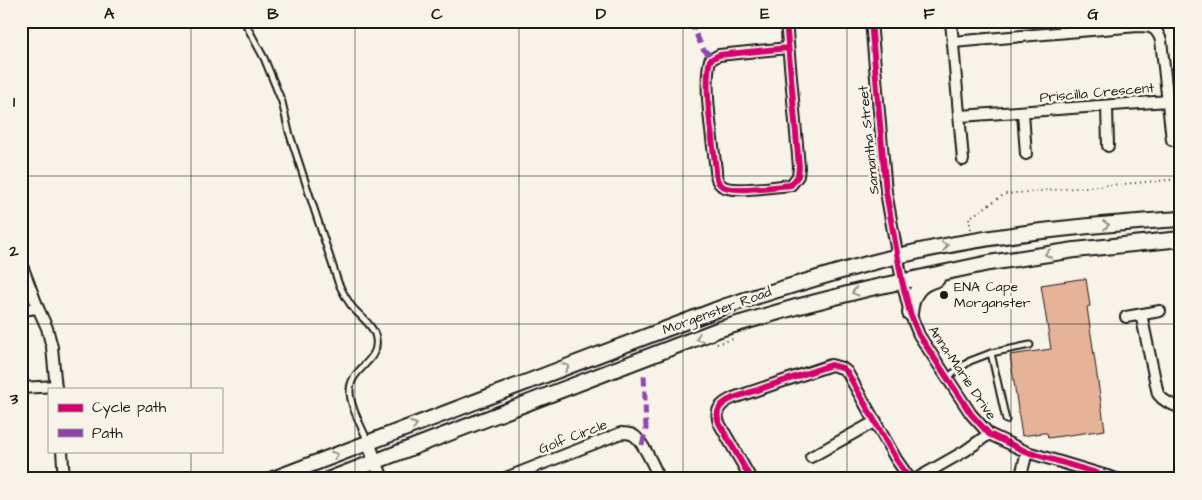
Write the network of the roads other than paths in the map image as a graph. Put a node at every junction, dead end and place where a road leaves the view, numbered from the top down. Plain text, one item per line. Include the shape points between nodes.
1 (244, 21) edge
2 (786, 21) edge
3 (871, 21) edge
4 (952, 21) edge
5 (953, 42) junction
6 (788, 48) junction
7 (1168, 101) junction
8 (1107, 106) junction
9 (1022, 113) junction
10 (961, 116) junction
11 (1172, 140) dead end
12 (1108, 146) dead end
13 (1026, 154) dead end
14 (963, 160) dead end
15 (1181, 219) edge
16 (1181, 239) edge
17 (898, 256) junction
18 (21, 262) edge
19 (970, 266) junction
20 (902, 281) junction
21 (38, 308) junction
22 (21, 310) edge
23 (1160, 311) dead end
24 (910, 313) junction
25 (1141, 314) junction
26 (1126, 317) dead end
27 (1030, 345) dead end
28 (991, 353) junction
29 (948, 376) junction
30 (56, 387) edge
31 (21, 388) edge
32 (1181, 408) edge
33 (1006, 420) dead end
34 (876, 421) junction
35 (989, 434) junction
36 (368, 442) junction
37 (62, 452) edge
38 (1028, 452) junction
39 (812, 457) dead end
40 (376, 461) junction
41 (1106, 477) edge
42 (64, 479) edge
43 (273, 479) edge
44 (330, 479) edge
45 (382, 479) edge
46 (503, 479) edge
47 (660, 479) edge
48 (751, 479) edge
49 (910, 479) edge
50 (916, 479) edge
51 (1020, 479) edge
52 (1117, 479) edge

1 - 36 lane via 282,102 338,282 345,297 375,333 376,351 355,373 350,386 351,400
2 - 6 street
3 - 17 street, Samantha Street via 886,192
4 - 5 street
5 - 7 street, Priscilla Crescent via 1138,26 1153,28 1161,40
5 - 10 street
6 - 6 street via 720,55 710,60 709,98 717,179 721,186 742,189 791,185 798,176
7 - 8 street, Priscilla Crescent
7 - 11 street
8 - 9 street, Priscilla Crescent
8 - 12 street
9 - 10 street, Priscilla Crescent
9 - 13 street
10 - 14 street
17 -> 15 main road, Morgenster Road via 973,241
16 -> 19 main road, Morgenster Road via 1075,250
17 - 20 street, Samantha Street
36 -> 17 main road, Morgenster Road via 726,306
18 - 21 street
19 - 20 main road, Morgenster Road
19 - 24 main road via 962,272 923,285 914,294
20 - 24 street, Anna-Marie Drive
20 -> 40 main road, Morgenster Road via 720,330
21 - 22 street
21 - 30 street via 52,347
23 - 25 street
24 - 29 street, Anna-Marie Drive via 922,340
25 - 26 street
25 - 32 street via 1158,394 1161,399
27 - 28 lane
28 - 29 lane via 970,361
28 - 33 lane
29 - 35 street, Anna-Marie Drive via 971,414
30 - 31 street
34 - 39 street
34 - 48 street via 848,372 831,365 724,402 718,411 718,419
34 - 49 street
35 - 38 street, Anna-Marie Drive
35 - 50 street
36 - 40 street
43 -> 36 main road, Morgenster Road
37 - 42 street
38 - 41 street, Anna-Marie Drive
38 - 51 street
40 - 44 main road, Morgenster Road
40 - 45 street
41 - 52 street, Anna-Marie Drive
46 - 47 street, Golf Circle via 628,433 639,441

